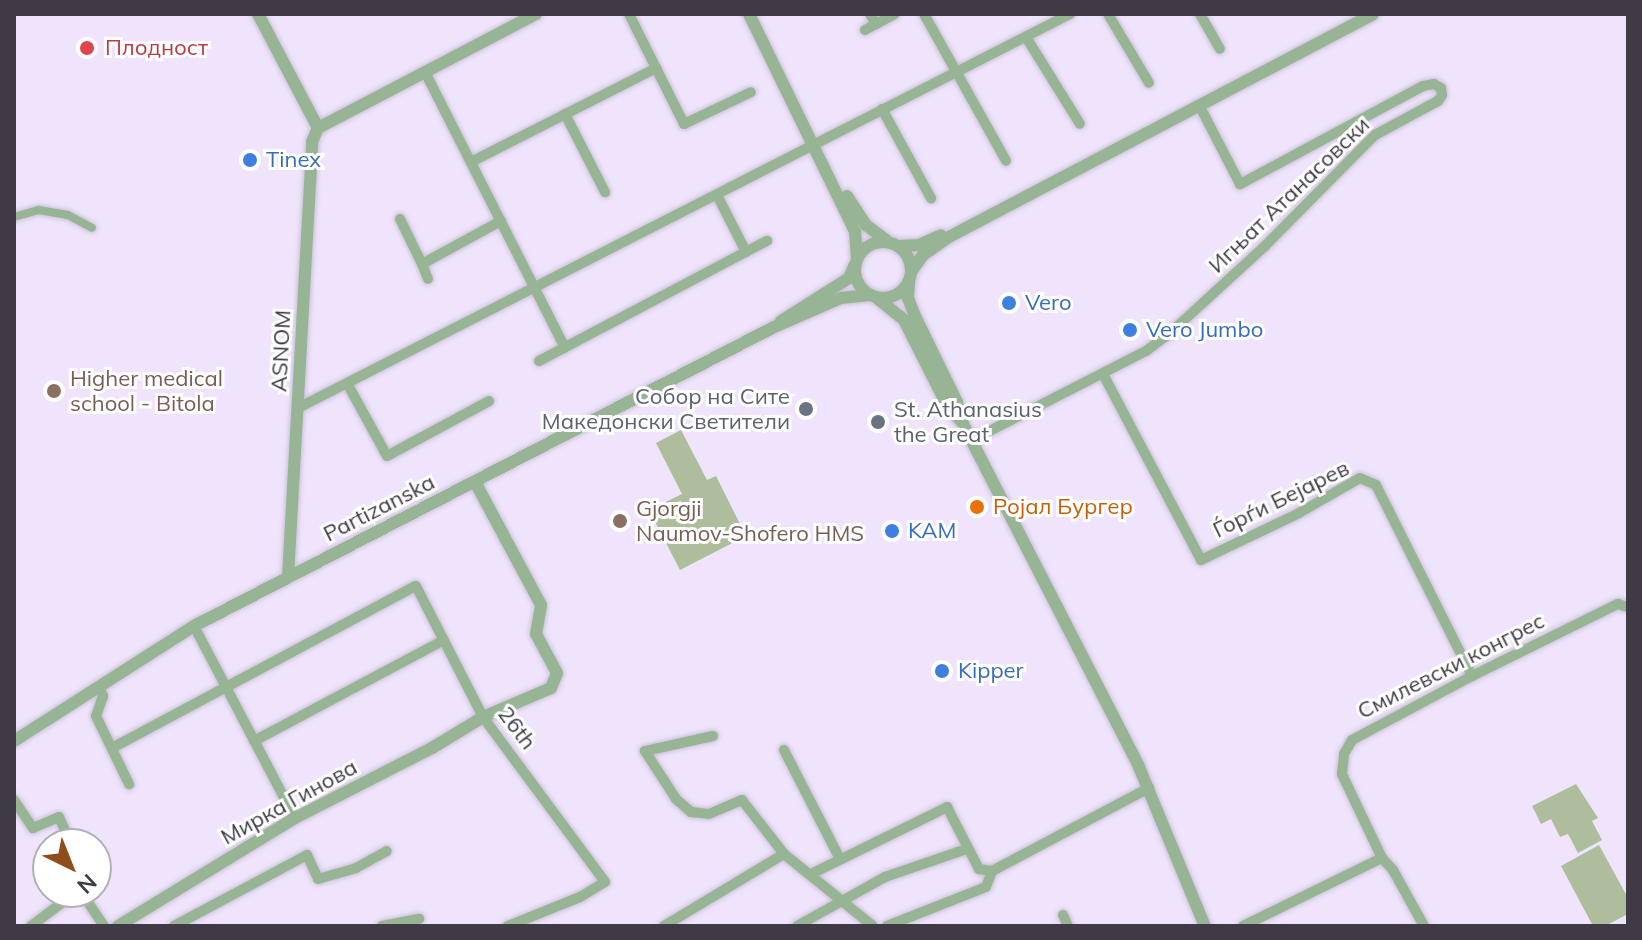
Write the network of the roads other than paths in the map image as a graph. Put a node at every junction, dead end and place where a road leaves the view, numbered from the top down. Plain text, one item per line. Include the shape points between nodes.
1 (258, 14) edge
2 (536, 14) edge
3 (629, 14) edge
4 (749, 14) edge
5 (895, 14) edge
6 (924, 14) edge
7 (1070, 14) edge
8 (1108, 14) edge
9 (1200, 14) edge
10 (1373, 14) edge
11 (873, 19) edge
12 (865, 30) dead end
13 (1026, 37) junction
14 (1220, 49) dead end
15 (656, 68) junction
16 (425, 72) junction
17 (954, 72) junction
18 (1149, 83) dead end
19 (751, 92) dead end
20 (1199, 105) junction
21 (882, 109) junction
22 (565, 114) junction
23 (1080, 124) dead end
24 (318, 128) junction
25 (815, 142) junction
26 (1006, 161) dead end
27 (471, 162) junction
28 (605, 192) dead end
29 (717, 195) junction
30 (931, 198) dead end
31 (14, 217) edge
32 (989, 217) junction
33 (400, 219) dead end
34 (501, 221) junction
35 (92, 228) dead end
36 (767, 241) dead end
37 (893, 244) junction
38 (746, 252) junction
39 (856, 262) junction
40 (422, 264) junction
41 (910, 277) junction
42 (428, 279) dead end
43 (536, 289) junction
44 (872, 296) junction
45 (772, 328) junction
46 (565, 348) junction
47 (539, 361) dead end
48 (1103, 374) junction
49 (348, 385) junction
50 (489, 401) dead end
51 (298, 408) junction
52 (962, 422) junction
53 (972, 440) junction
54 (475, 482) junction
55 (288, 577) junction
56 (1628, 607) edge
57 (194, 626) junction
58 (444, 640) junction
59 (1472, 676) junction
60 (99, 687) junction
61 (225, 688) junction
62 (483, 717) junction
63 (713, 736) dead end
64 (14, 741) edge
65 (254, 741) junction
66 (112, 748) junction
67 (784, 750) dead end
68 (129, 784) dead end
69 (1149, 788) junction
70 (14, 800) edge
71 (295, 818) junction
72 (33, 828) edge
73 (33, 828) edge
74 (64, 828) edge
75 (967, 849) junction
76 (387, 851) dead end
77 (784, 854) junction
78 (1382, 858) junction
79 (840, 859) junction
80 (992, 871) junction
81 (811, 874) junction
82 (841, 902) junction
83 (55, 908) edge
84 (92, 908) edge
85 (1063, 915) dead end
86 (419, 919) dead end
87 (31, 926) edge
88 (104, 926) edge
89 (118, 926) edge
90 (174, 926) edge
91 (382, 926) edge
92 (508, 926) edge
93 (664, 926) edge
94 (797, 926) edge
95 (873, 926) edge
96 (887, 926) edge
97 (1068, 926) edge
98 (1205, 926) edge
99 (1243, 926) edge
100 (1424, 926) edge

1 - 24 street
2 - 16 street
3 - 15 street
4 - 25 street
5 - 11 street
6 - 17 street
7 - 13 street
8 - 18 street
9 - 14 street
10 - 20 street
11 - 12 street
13 - 17 street
13 - 23 street
15 - 19 street via 684,124
15 - 22 street
16 - 24 street
16 - 27 street
17 - 21 street
17 - 26 street
20 - 32 street
20 - 48 street, Игњат Атанасовски via 1240,184 1423,86 1434,84 1442,95 1375,135 1185,322
21 - 25 street
21 - 30 street
22 - 27 street
22 - 28 street
24 - 51 street, ASNOM via 312,142
25 - 29 street
25 - 37 street via 858,216
25 - 39 street via 855,231
27 - 34 street
29 - 38 street
29 - 43 street
31 - 35 street via 39,210 68,215
32 - 37 street via 919,245
32 - 41 street via 923,255
33 - 40 street
34 - 40 street
34 - 43 street
36 - 38 street
37 - 39 street via 871,244
37 - 41 street via 908,257
38 - 46 street
39 - 44 street via 857,282
39 - 45 street, Partizanska via 849,278
40 - 42 street
41 - 44 street via 896,296
41 - 52 street via 908,298
43 - 46 street
43 - 49 street
44 - 45 street, Partizanska via 841,298
44 - 52 street via 904,320 947,405
45 - 54 street, Partizanska
46 - 47 street
48 - 53 street, Игњат Атанасовски
48 - 59 street, Ѓорѓи Бејарев via 1201,560 1360,478 1376,485
49 - 50 street via 387,456
49 - 51 street
51 - 55 street, ASNOM
52 - 53 street
53 - 69 street
54 - 55 street, Partizanska
54 - 62 street, Мирка Гинова via 541,605 536,634 557,673 551,688
55 - 57 street, Partizanska
56 - 59 street, Смилевски конгрес via 1618,604
57 - 60 street, Partizanska
57 - 61 street
58 - 61 street, 26th via 416,586
58 - 62 street, 26th
58 - 65 street
59 - 78 street, Смилевски конгрес via 1352,740 1344,754 1342,774
60 - 64 street, Partizanska
60 - 66 street via 103,696 96,716
61 - 65 street
61 - 66 street
62 - 71 street, Мирка Гинова
62 - 92 street, 26th via 605,882
63 - 77 street via 645,751 676,799 691,812 709,814 742,800
65 - 71 street
66 - 68 street
67 - 79 street
69 - 80 street
69 - 98 street
70 - 73 street
71 - 89 street, Мирка Гинова
72 - 74 street via 59,817
75 - 79 street via 947,807
75 - 80 street via 979,869
75 - 82 street via 885,877
76 - 90 street via 356,868 318,879 307,855
77 - 81 street
77 - 93 street
78 - 99 street
78 - 100 street, Смилевски конгрес
79 - 81 street
80 - 96 street via 986,887
81 - 82 street
82 - 94 street
82 - 95 street
83 - 87 street
84 - 88 street
85 - 97 street
86 - 91 street

